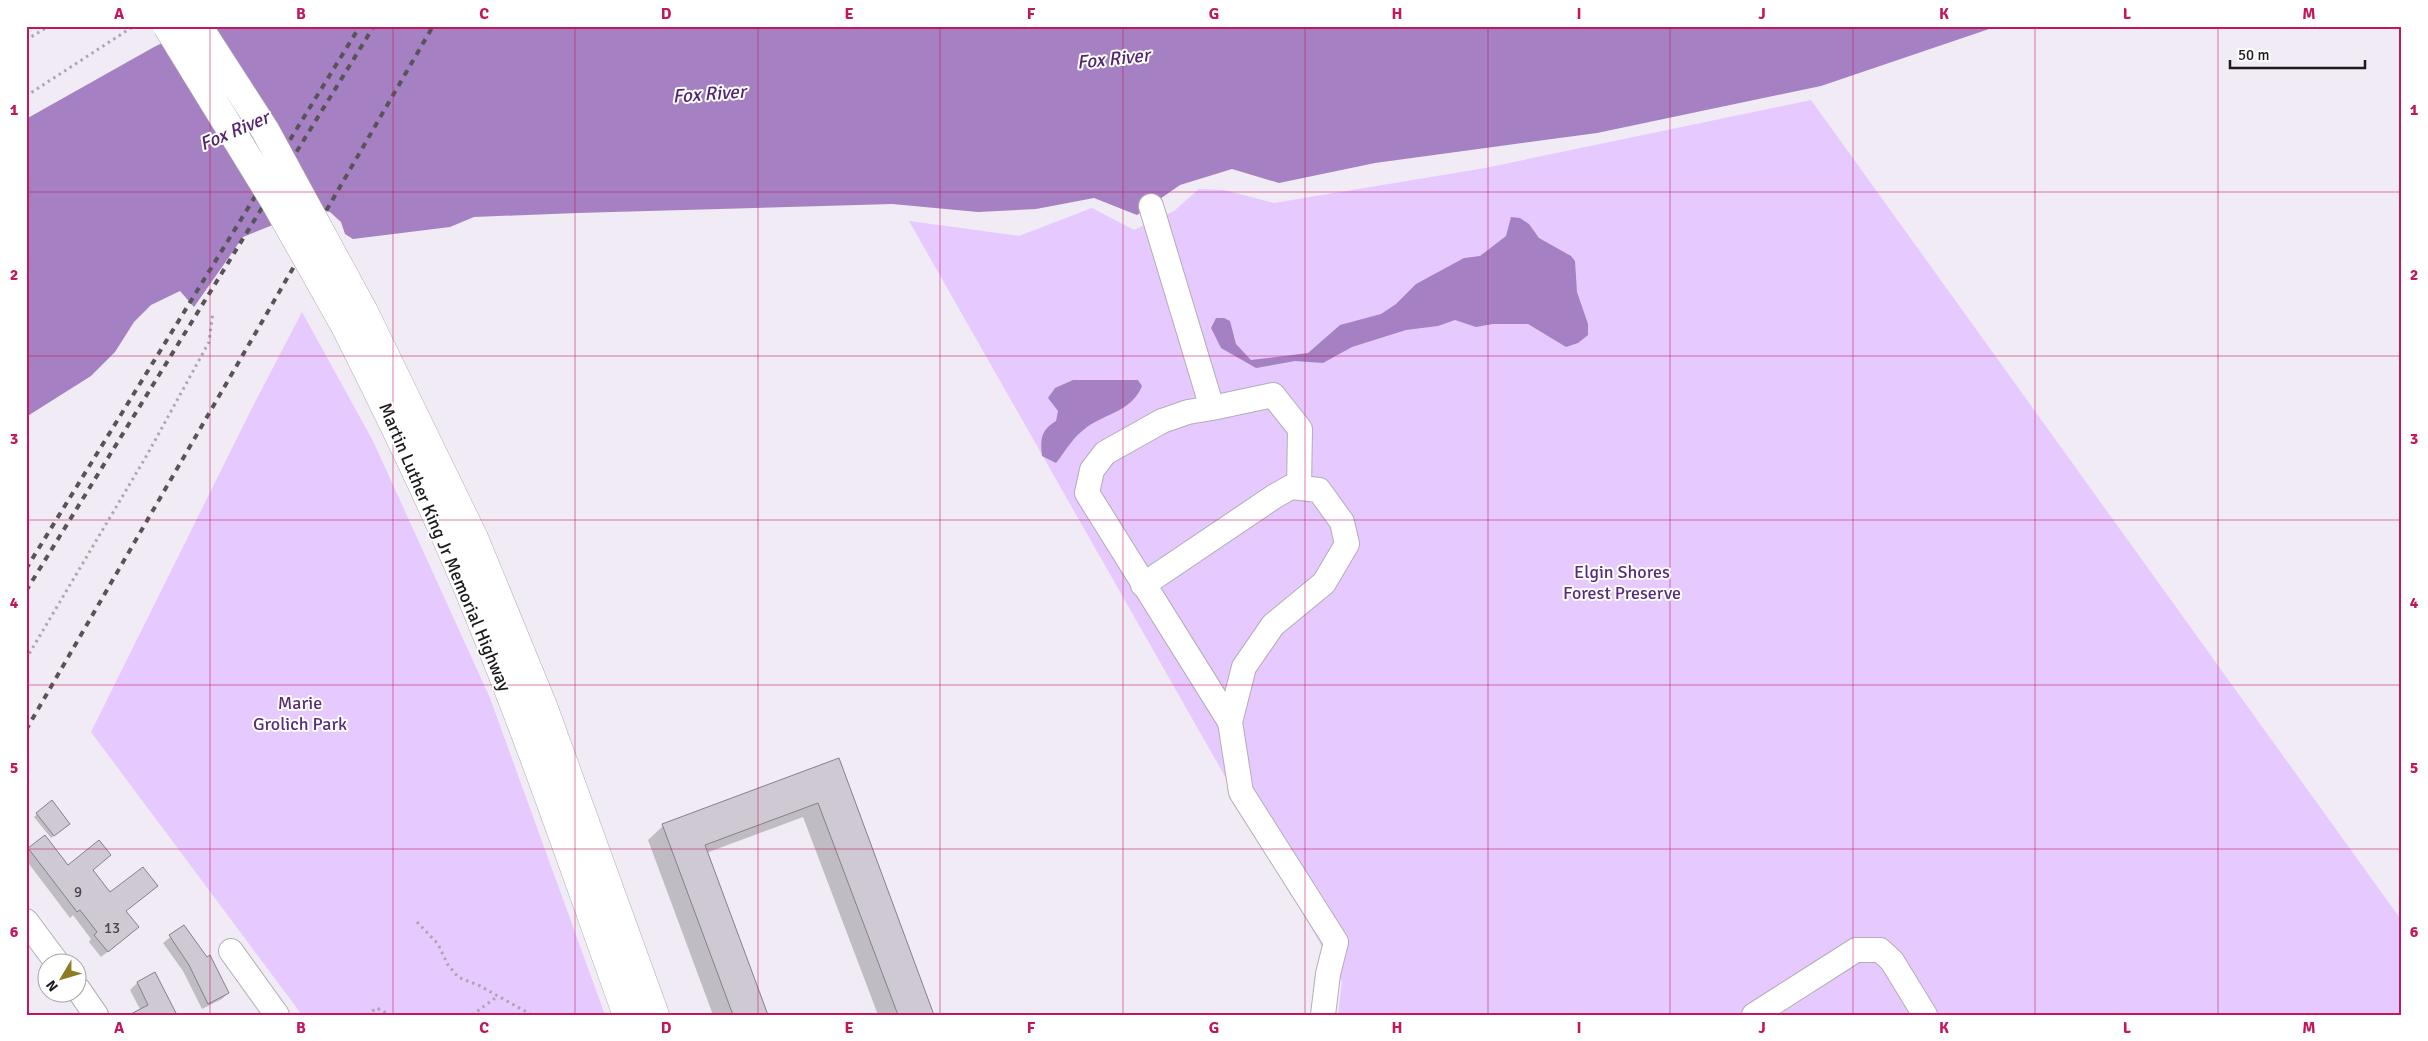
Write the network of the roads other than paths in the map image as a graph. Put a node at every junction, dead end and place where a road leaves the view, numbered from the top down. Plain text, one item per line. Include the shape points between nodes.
1 (167, 26) edge
2 (198, 26) edge
3 (1151, 206) dead end
4 (354, 319) junction
5 (1212, 408) junction
6 (1300, 488) junction
7 (1143, 585) junction
8 (1230, 722) junction
9 (26, 921) edge
10 (232, 951) dead end
11 (51, 954) edge
12 (88, 1003) edge
13 (1764, 1012) edge
14 (273, 1014) edge
15 (96, 1015) edge
16 (627, 1015) edge
17 (655, 1015) edge
18 (1323, 1015) edge
19 (1925, 1015) edge

1 - 4 highway, Martin Luther King Jr Memorial Highway, bridge via 275,202
2 - 4 highway, Martin Luther King Jr Memorial Highway, bridge via 265,130
3 - 5 street
4 - 16 highway, Martin Luther King Jr Memorial Highway via 480,617
4 - 17 highway, Martin Luther King Jr Memorial Highway via 474,538 543,706
5 - 6 street via 1273,395 1300,429
5 - 7 street via 1162,421 1105,453 1092,470 1087,493
6 - 7 street via 1291,487 1275,496
6 - 8 street via 1319,490 1342,522 1347,544 1324,584 1273,625 1244,667
7 - 8 street
8 - 18 street via 1241,792 1336,942
9 - 11 street
10 - 14 street
12 - 15 street
13 - 19 street via 1856,950 1880,950 1892,961

